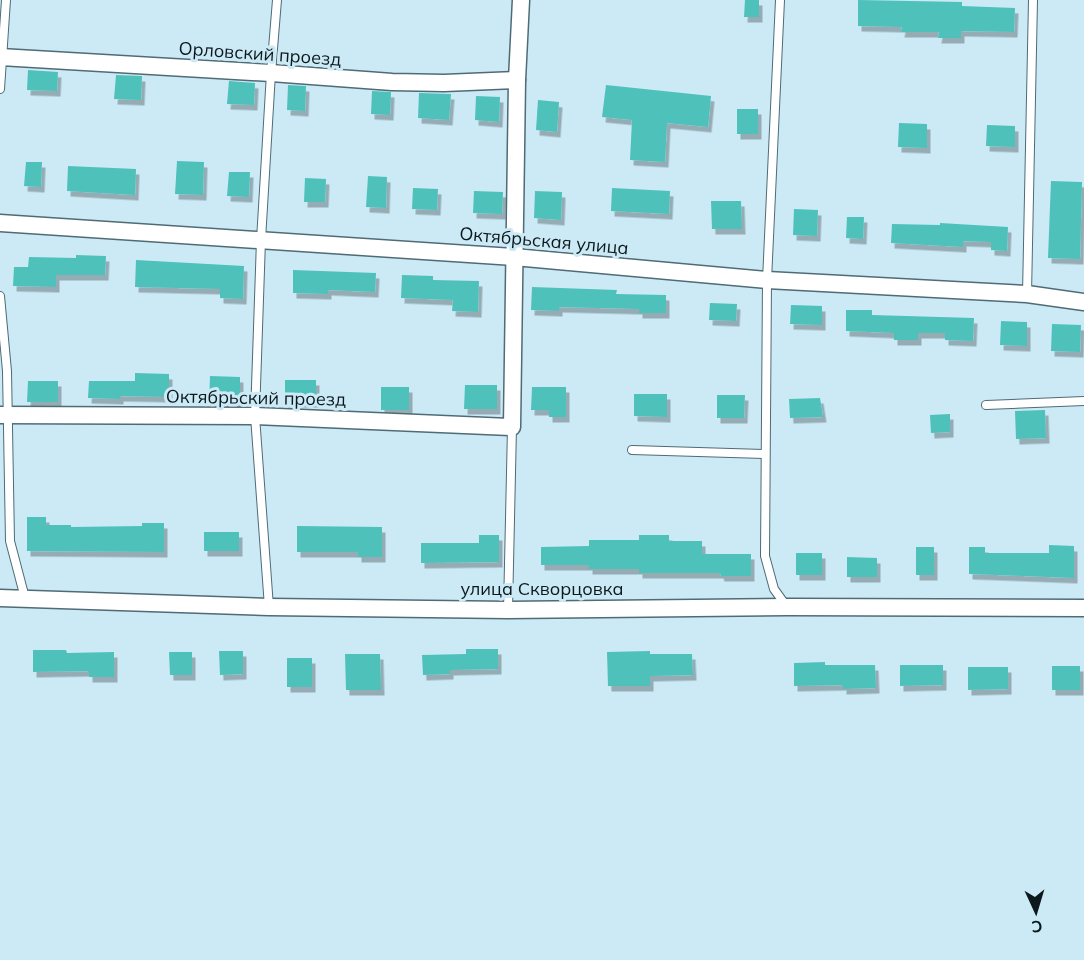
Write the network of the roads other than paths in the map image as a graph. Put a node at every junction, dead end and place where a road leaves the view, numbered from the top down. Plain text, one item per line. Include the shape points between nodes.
1 (6, 0) edge
2 (277, 0) edge
3 (521, 0) edge
4 (780, 0) edge
5 (1033, 0) edge
6 (1, 57) edge
7 (271, 73) junction
8 (517, 80) junction
9 (0, 89) edge
10 (0, 223) edge
11 (261, 240) junction
12 (514, 257) junction
13 (766, 280) junction
14 (1027, 294) junction
15 (0, 296) edge
16 (1084, 302) edge
17 (1084, 401) edge
18 (986, 405) dead end
19 (4, 415) edge
20 (255, 416) junction
21 (512, 427) junction
22 (632, 450) dead end
23 (765, 454) junction
24 (0, 598) edge
25 (25, 598) junction
26 (269, 607) junction
27 (788, 607) junction
28 (1084, 608) edge
29 (508, 610) junction

1 - 6 lane
2 - 7 lane
3 - 8 street
4 - 13 lane
5 - 14 lane
6 - 7 street, Орловский проезд
6 - 9 lane
7 - 8 street, Орловский проезд via 392,82
7 - 11 lane
8 - 12 street
10 - 11 street, Октябрьская улица
11 - 12 street, Октябрьская улица
11 - 20 lane
12 - 13 street, Октябрьская улица
12 - 21 street
13 - 14 street, Октябрьская улица
13 - 23 lane
14 - 16 street, Октябрьская улица
15 - 19 lane via 7,371
17 - 18 lane
19 - 20 street, Октябрьский проезд
19 - 25 lane via 10,541
20 - 21 street, Октябрьский проезд
20 - 26 lane
21 - 29 lane
22 - 23 lane
23 - 27 lane via 765,556 774,589
24 - 25 street, улица Скворцовка
25 - 26 street, улица Скворцовка
26 - 29 street, улица Скворцовка
27 - 28 street, улица Скворцовка
27 - 29 street, улица Скворцовка

